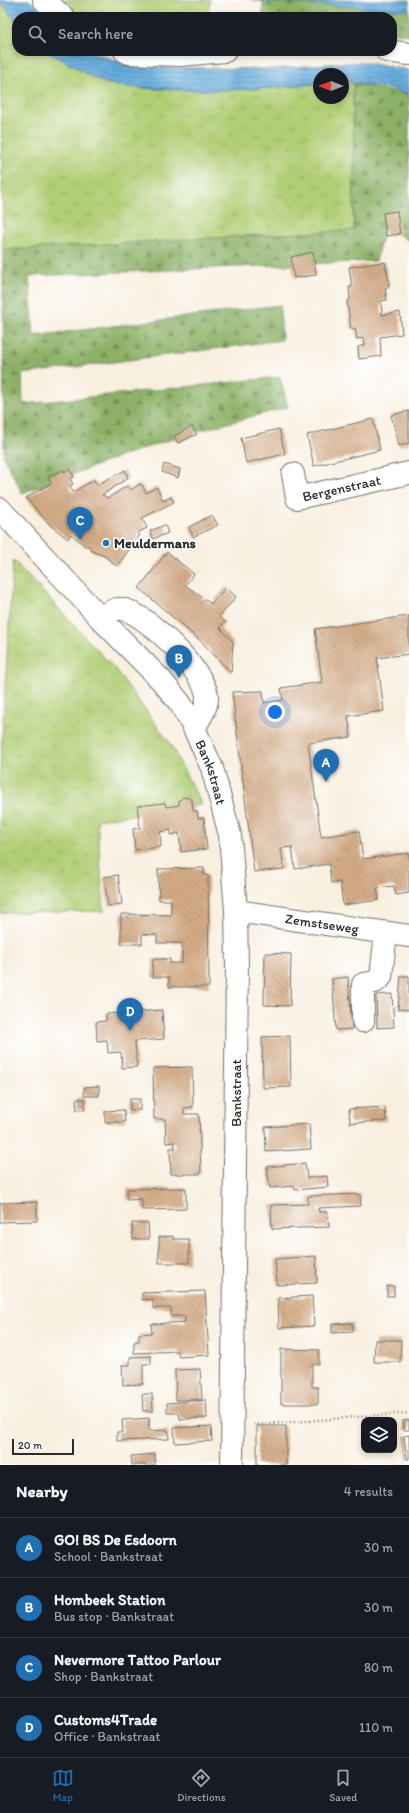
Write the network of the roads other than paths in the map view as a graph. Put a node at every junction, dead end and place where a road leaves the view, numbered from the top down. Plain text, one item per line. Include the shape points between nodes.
1 (44, 0) edge
2 (57, 12) edge
3 (397, 52) edge
4 (409, 54) edge
5 (409, 473) edge
6 (293, 474) dead end
7 (0, 508) edge
8 (101, 619) junction
9 (194, 728) junction
10 (236, 911) junction
11 (386, 933) junction
12 (409, 936) edge
13 (363, 1022) dead end
14 (232, 1465) edge

1 - 2 street
3 - 4 street
5 - 6 street, Bergenstraat via 297,498
7 - 8 street, Bankstraat
8 - 9 street, Bankstraat via 161,680 180,703
8 - 9 street, Bankstraat via 112,610 122,609 138,616 160,632 186,658 204,683 207,696 205,710
9 - 10 street, Bankstraat via 212,768 230,835
10 - 11 street, Zemstseweg
10 - 14 street, Bankstraat
11 - 12 street, Zemstseweg
11 - 13 street via 381,977 375,982 363,984

